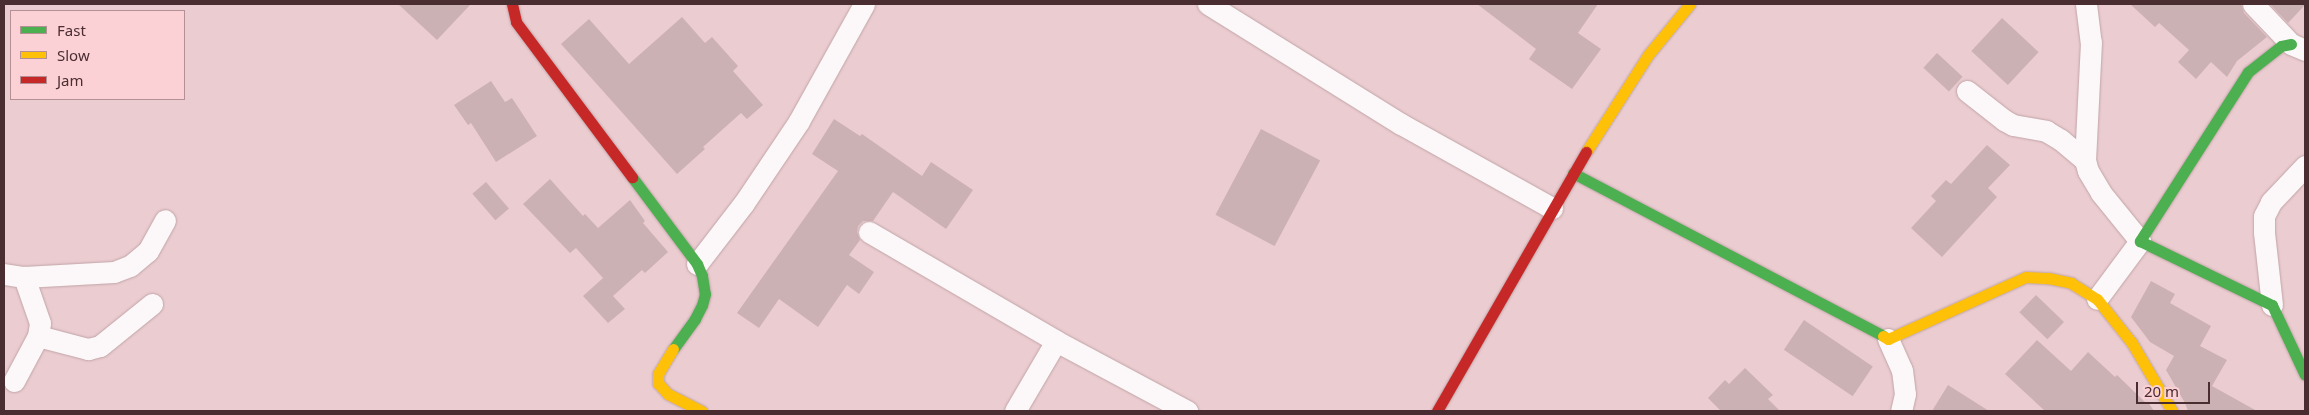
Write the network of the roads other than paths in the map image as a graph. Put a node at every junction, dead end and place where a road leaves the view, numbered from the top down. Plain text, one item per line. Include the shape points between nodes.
1 (512, 4) edge
2 (864, 4) edge
3 (1208, 4) edge
4 (1690, 4) edge
5 (2086, 4) edge
6 (2253, 4) edge
7 (2298, 47) edge
8 (1967, 91) dead end
9 (2085, 160) junction
10 (2305, 166) edge
11 (1573, 173) junction
12 (1552, 208) junction
13 (165, 220) dead end
14 (869, 232) dead end
15 (2140, 241) junction
16 (697, 264) junction
17 (14, 275) edge
18 (2097, 299) junction
19 (152, 304) dead end
20 (2272, 305) junction
21 (38, 336) junction
22 (1888, 339) junction
23 (1056, 341) junction
24 (2305, 375) edge
25 (14, 381) dead end
26 (702, 411) edge
27 (1015, 411) edge
28 (1187, 411) edge
29 (1437, 411) edge
30 (1901, 411) edge
31 (2172, 411) edge

1 - 16 street via 516,22
2 - 16 street via 799,121 754,190
3 - 12 street via 1401,124
4 - 11 street via 1648,54
5 - 9 street via 2092,42
6 - 7 street
7 - 15 street via 2281,46 2248,72
8 - 9 street via 2004,120 2013,125 2046,131
9 - 15 street via 2101,193
10 - 20 street via 2271,202 2264,216
11 - 12 street
11 - 22 street
12 - 29 street
13 - 17 street via 148,251 130,266 114,272
14 - 23 street
15 - 18 street
15 - 20 street
16 - 26 street via 705,294 702,305 664,362 658,383 668,394
17 - 21 street via 40,323
18 - 22 street via 2071,283 2026,277
18 - 31 street via 2132,343
19 - 21 street via 100,346 88,349
20 - 24 street
21 - 25 street
22 - 30 street via 1902,370 1905,394
23 - 27 street
23 - 28 street

